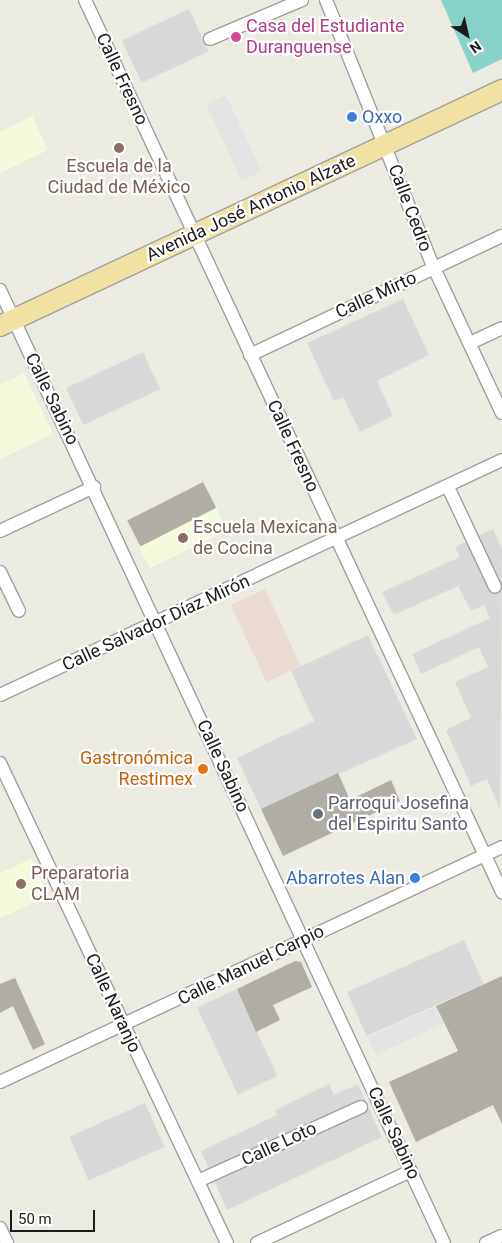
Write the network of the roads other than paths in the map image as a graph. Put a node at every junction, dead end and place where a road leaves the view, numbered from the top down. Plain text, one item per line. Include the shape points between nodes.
1 (85, 0) edge
2 (302, 0) edge
3 (326, 0) edge
4 (210, 39) dead end
5 (502, 90) edge
6 (386, 144) junction
7 (195, 234) junction
8 (502, 236) edge
9 (434, 268) junction
10 (0, 290) edge
11 (7, 323) edge
12 (502, 328) edge
13 (470, 343) junction
14 (250, 355) junction
15 (502, 412) edge
16 (502, 460) edge
17 (94, 487) junction
18 (448, 487) junction
19 (0, 531) edge
20 (336, 539) junction
21 (0, 572) edge
22 (495, 587) dead end
23 (19, 612) dead end
24 (156, 623) junction
25 (0, 695) edge
26 (0, 763) edge
27 (502, 847) edge
28 (485, 855) junction
29 (502, 892) edge
30 (303, 940) junction
31 (124, 1026) junction
32 (0, 1082) edge
33 (361, 1107) dead end
34 (411, 1171) junction
35 (198, 1181) junction
36 (0, 1228) edge
37 (502, 1236) edge
38 (7, 1243) edge
39 (227, 1243) edge
40 (257, 1243) edge
41 (444, 1243) edge
42 (486, 1243) edge

1 - 7 street, Calle Fresno
2 - 4 street
3 - 6 street, Calle Cedro
5 - 6 main road, Avenida José Antonio Alzate
6 - 7 main road, Avenida José Antonio Alzate
6 - 9 street, Calle Cedro
7 - 11 main road, Avenida José Antonio Alzate
7 - 14 street, Calle Fresno
8 - 9 street, Calle Mirto
9 - 13 street, Calle Cedro
9 - 14 street, Calle Mirto
10 - 11 street, Calle Sabino
11 - 17 street, Calle Sabino
12 - 13 street
13 - 15 street, Calle Cedro
14 - 20 street, Calle Fresno
16 - 18 street, Calle Salvador Díaz Mirón
17 - 19 street
17 - 24 street, Calle Sabino
18 - 20 street, Calle Salvador Díaz Mirón
18 - 22 street
20 - 24 street, Calle Salvador Díaz Mirón
20 - 28 street, Calle Fresno
21 - 23 street
24 - 25 street, Calle Salvador Díaz Mirón
24 - 30 street, Calle Sabino
26 - 31 street, Calle Naranjo
27 - 28 street, Calle Manuel Carpio
28 - 29 street, Calle Fresno
28 - 30 street, Calle Manuel Carpio
30 - 31 street, Calle Manuel Carpio
30 - 34 street, Calle Sabino
31 - 32 street, Calle Manuel Carpio
31 - 35 street, Calle Naranjo
33 - 35 street, Calle Loto
34 - 40 street
34 - 41 street, Calle Sabino
35 - 39 street, Calle Naranjo
36 - 38 street
37 - 42 street

